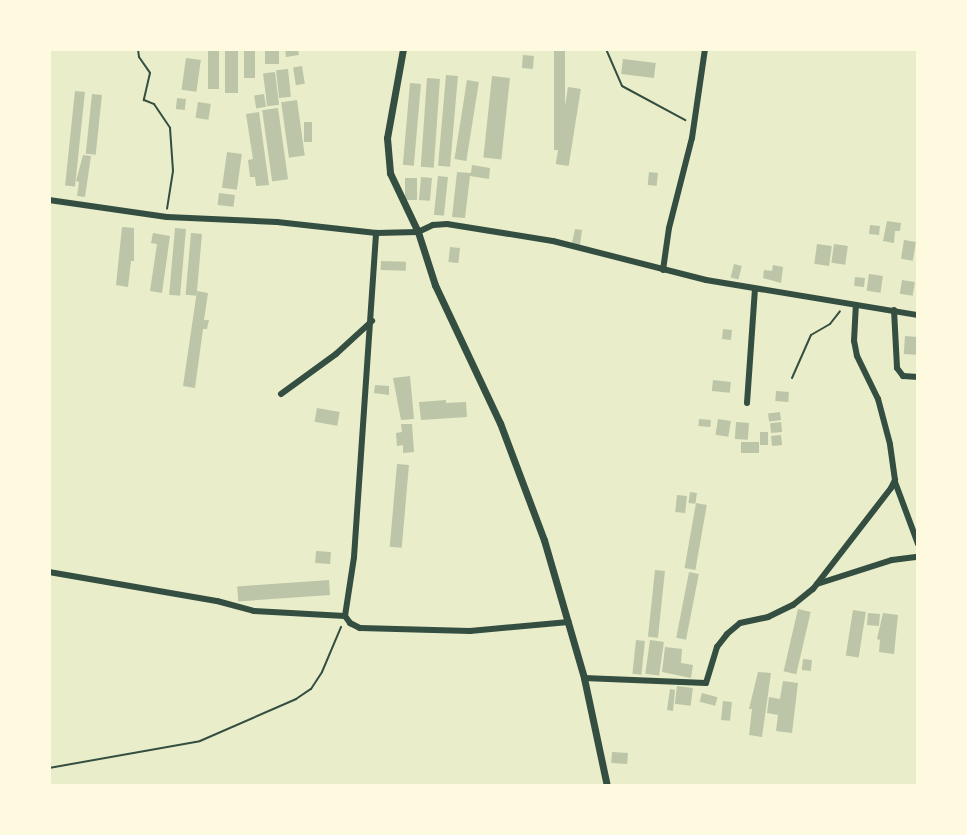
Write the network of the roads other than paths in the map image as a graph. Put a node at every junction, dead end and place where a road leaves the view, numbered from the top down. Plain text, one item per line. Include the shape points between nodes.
1 (403, 49) edge
2 (705, 49) edge
3 (49, 200) edge
4 (418, 232) junction
5 (376, 233) junction
6 (663, 270) junction
7 (755, 289) junction
8 (856, 305) junction
9 (894, 310) junction
10 (918, 315) edge
11 (372, 321) junction
12 (918, 377) edge
13 (282, 394) dead end
14 (747, 402) dead end
15 (895, 480) junction
16 (918, 544) edge
17 (918, 557) edge
18 (49, 572) edge
19 (817, 583) junction
20 (345, 616) junction
21 (569, 622) junction
22 (584, 678) junction
23 (607, 786) edge

1 - 4 street via 387,158
2 - 6 street via 694,127 668,228
3 - 5 street via 167,217
4 - 5 street
4 - 6 street via 447,224 530,236
4 - 21 street via 435,285 517,467
5 - 11 street
6 - 7 street
7 - 8 street
7 - 14 street
8 - 9 street
8 - 15 street via 853,341 878,399
9 - 10 street
9 - 12 street via 897,368 902,376
11 - 13 street
11 - 20 street
15 - 16 street
15 - 19 street
17 - 19 street via 892,560
18 - 20 street via 254,611
19 - 22 street via 793,605 740,623 727,634 716,647 706,683
20 - 21 street via 360,628 406,631 519,629
21 - 22 street
22 - 23 street

